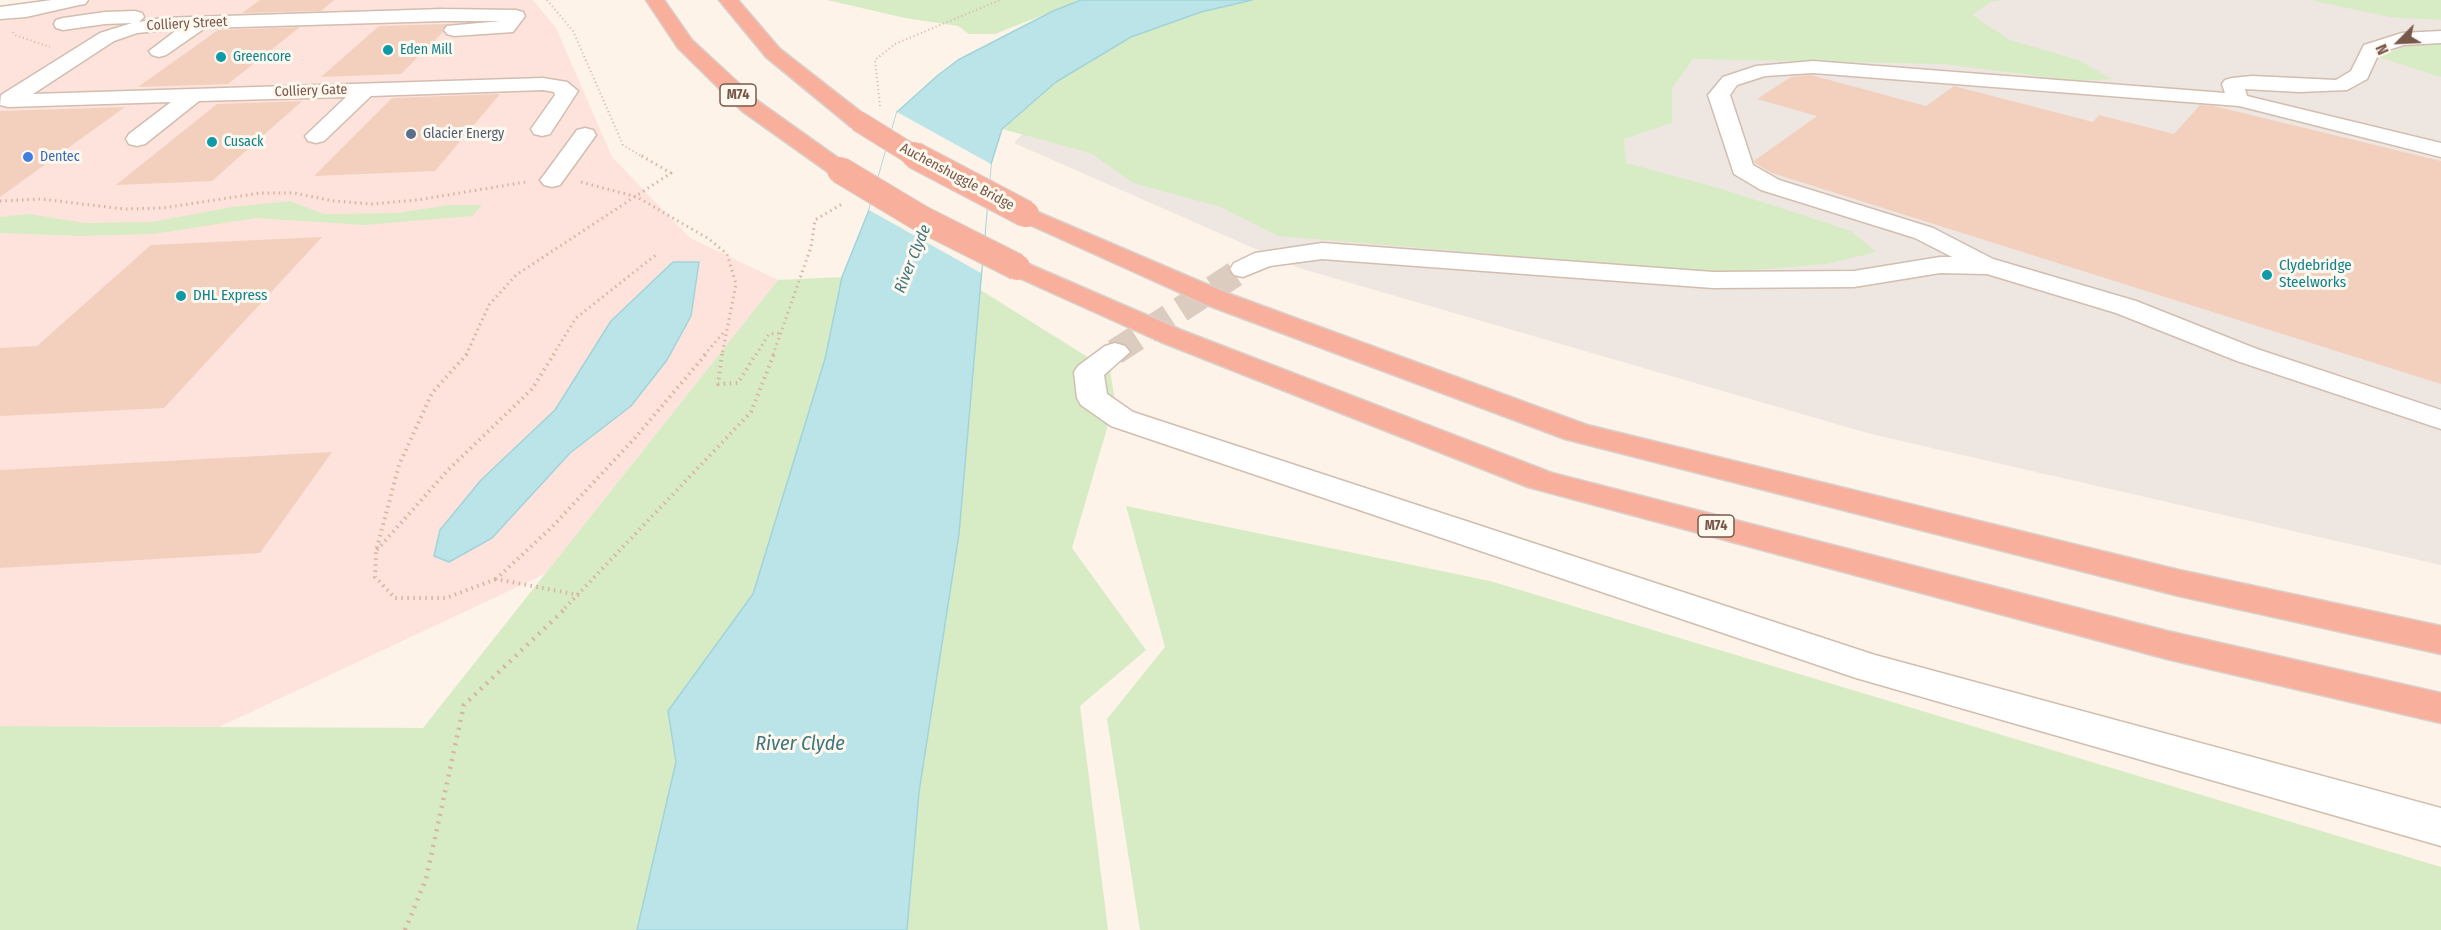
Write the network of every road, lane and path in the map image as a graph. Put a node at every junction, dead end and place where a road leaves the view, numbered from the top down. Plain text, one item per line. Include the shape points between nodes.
1 (79, 0) edge
2 (429, 0) edge
3 (547, 0) edge
4 (639, 0) edge
5 (655, 0) edge
6 (728, 0) edge
7 (1000, 0) edge
8 (411, 16) junction
9 (359, 18) junction
10 (5, 19) edge
11 (200, 23) junction
12 (63, 24) dead end
13 (134, 28) junction
14 (454, 30) dead end
15 (342, 33) dead end
16 (2441, 38) edge
17 (685, 44) junction
18 (159, 51) dead end
19 (78, 56) junction
20 (366, 89) junction
21 (194, 95) junction
22 (880, 96) dead end
23 (2239, 100) junction
24 (4, 104) edge
25 (542, 129) dead end
26 (585, 135) dead end
27 (316, 136) dead end
28 (137, 139) dead end
29 (2441, 150) edge
30 (552, 180) junction
31 (637, 197) junction
32 (0, 201) edge
33 (815, 220) dead end
34 (657, 254) dead end
35 (1989, 266) junction
36 (1243, 269) tunnel mouth
37 (725, 331) junction
38 (782, 333) junction
39 (1115, 352) tunnel mouth
40 (2441, 420) edge
41 (376, 551) junction
42 (496, 579) junction
43 (579, 595) junction
44 (2441, 640) edge
45 (2441, 708) edge
46 (2441, 827) edge
47 (405, 930) edge

1 - 10 street
2 - 8 street
3 - 31 path via 573,31 623,145 671,173
4 - 17 highway, M74
5 - 17 highway, M74
6 - 44 highway, Auchenshuggle Bridge, bridge via 773,53 858,121 933,167 1026,214 1217,299 1576,432 2179,583
7 - 22 path via 895,44 875,60
8 - 9 street, Colliery Street
8 - 14 street, Colliery Street via 516,16 506,28
9 - 11 street, Colliery Street
9 - 15 street
10 - 19 path via 15,35 59,54
11 - 13 street, Colliery Street
11 - 18 street
12 - 13 street via 130,16 138,18
13 - 19 street, Colliery Street via 107,37
16 - 23 street via 2402,39 2371,49 2360,75 2340,86 2232,84
17 - 45 highway, M74, bridge via 750,106 840,170 920,218 1017,267 1171,336 1540,480 2167,645
19 - 24 street, Colliery Street
20 - 21 street, Colliery Gate
20 - 25 street, Colliery Gate via 560,86 567,91 566,95
20 - 27 street
21 - 24 street, Colliery Gate
21 - 28 street
23 - 29 street
23 - 35 street via 1814,67 1763,70 1730,81 1719,94 1742,169 1770,185 1924,233
26 - 30 street
30 - 31 path via 595,184
30 - 32 path via 372,204 294,193 260,193 163,208 124,209 41,199
31 - 37 path via 710,239 728,254 736,284
31 - 41 path via 516,275 489,305 466,356 428,401 399,465
33 - 38 path via 811,247
34 - 41 path via 576,318 532,388 447,471
35 - 36 street via 1940,265 1854,279 1713,280 1322,251 1264,259
35 - 40 street via 2126,307 2247,355
37 - 38 path via 718,384 738,383 769,334
37 - 42 path via 634,439
38 - 43 path via 751,412
39 - 46 street via 1089,372 1092,398 1122,419 1870,668
41 - 42 path via 375,577 395,598 446,598
42 - 43 path
43 - 47 path via 464,705 426,879

